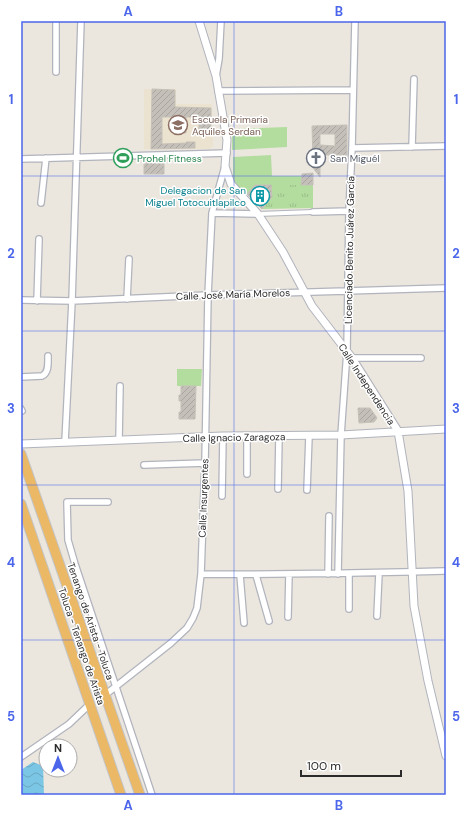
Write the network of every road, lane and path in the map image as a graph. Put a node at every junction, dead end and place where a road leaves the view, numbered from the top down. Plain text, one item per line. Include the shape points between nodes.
1 (56, 21) edge
2 (81, 21) edge
3 (199, 21) edge
4 (221, 21) edge
5 (355, 21) edge
6 (56, 72) dead end
7 (216, 76) junction
8 (414, 79) dead end
9 (353, 90) junction
10 (218, 91) junction
11 (446, 146) edge
12 (412, 147) junction
13 (352, 148) junction
14 (227, 153) junction
15 (76, 157) junction
16 (46, 158) junction
17 (21, 159) edge
18 (225, 166) junction
19 (41, 203) dead end
20 (349, 211) junction
21 (313, 212) joint
22 (212, 213) junction
23 (258, 214) junction
24 (39, 239) dead end
25 (129, 259) dead end
26 (446, 288) edge
27 (348, 291) junction
28 (304, 292) junction
29 (208, 295) junction
30 (127, 299) junction
31 (21, 300) edge
32 (37, 301) junction
33 (72, 301) junction
34 (347, 351) junction
35 (48, 356) dead end
36 (352, 358) junction
37 (421, 358) dead end
38 (21, 377) edge
39 (120, 386) dead end
40 (446, 429) edge
41 (398, 431) junction
42 (341, 435) junction
43 (223, 436) junction
44 (247, 436) junction
45 (279, 436) junction
46 (309, 436) junction
47 (205, 437) junction
48 (119, 440) junction
49 (65, 442) junction
50 (21, 444) edge
51 (21, 454) edge
52 (205, 463) junction
53 (144, 465) dead end
54 (247, 474) dead end
55 (278, 489) dead end
56 (307, 490) dead end
57 (222, 496) dead end
58 (108, 502) dead end
59 (21, 504) edge
60 (329, 516) dead end
61 (446, 571) edge
62 (412, 572) junction
63 (379, 573) junction
64 (201, 574) junction
65 (289, 574) junction
66 (328, 574) junction
67 (338, 574) junction
68 (349, 574) junction
69 (240, 575) junction
70 (256, 575) junction
71 (349, 609) dead end
72 (377, 616) dead end
73 (288, 617) dead end
74 (269, 621) dead end
75 (244, 623) dead end
76 (116, 687) junction
77 (105, 694) junction
78 (90, 704) junction
79 (446, 756) edge
80 (21, 758) edge
81 (121, 795) edge
82 (140, 795) edge
83 (152, 795) edge

1 - 6 street
2 - 15 street
3 - 7 street, Calle Independencia
4 - 7 street
5 - 9 street, Licenciado Benito Juárez García
7 - 10 street, Calle Independencia
8 - 12 street
9 - 10 street
9 - 13 street, Licenciado Benito Juárez García
10 - 14 street, Calle Independencia
11 - 12 street
12 - 13 street
13 - 20 street, Licenciado Benito Juárez García
14 - 15 street
14 - 18 street, Calle Independencia
15 - 16 street
15 - 33 street
16 - 17 street
16 - 19 street
18 - 22 street, Calle Insurgentes
18 - 23 street, Calle Independencia via 231,184
20 - 21 street
20 - 27 street, Licenciado Benito Juárez García
21 - 23 street
22 - 23 street
22 - 29 street, Calle Insurgentes
23 - 28 street, Calle Independencia via 283,252
24 - 32 street
25 - 30 street
26 - 27 street, Calle José María Morelos
27 - 28 street, Calle José María Morelos
27 - 34 street, Licenciado Benito Juárez García
28 - 29 street, Calle José María Morelos
28 - 34 street, Calle Independencia
29 - 30 street, Calle José María Morelos
29 - 47 street, Calle Insurgentes
30 - 33 street, Calle José María Morelos
31 - 32 street, Calle José María Morelos
32 - 33 street, Calle José María Morelos
33 - 49 street
34 - 36 street, Calle Independencia
34 - 42 street, Licenciado Benito Juárez García
35 - 38 street via 45,375
36 - 37 street
36 - 41 street, Calle Independencia
39 - 48 street
40 - 41 street, Calle Ignacio Zaragoza
41 - 42 street, Calle Ignacio Zaragoza
41 - 62 street, Calle Independencia via 408,491
42 - 46 street, Calle Ignacio Zaragoza
42 - 67 street, Licenciado Benito Juárez García
43 - 44 street, Calle Ignacio Zaragoza
43 - 47 street, Calle Ignacio Zaragoza
43 - 57 street
44 - 45 street, Calle Ignacio Zaragoza
44 - 54 street
45 - 46 street, Calle Ignacio Zaragoza
45 - 55 street
46 - 56 street
47 - 48 street, Calle Ignacio Zaragoza
47 - 52 street, Calle Insurgentes
48 - 49 street, Calle Ignacio Zaragoza
49 - 50 street, Calle Ignacio Zaragoza
51 - 77 highway, Tenango de Arista - Toluca
52 - 53 street
52 - 64 street, Calle Insurgentes
58 - 76 street via 67,502 67,528 75,564
59 - 78 highway, Toluca - Tenango de Arista
60 - 66 street
61 - 62 street
62 - 63 street
62 - 79 street, Calle Independencia via 414,606
63 - 68 street
63 - 72 street
64 - 69 street
64 - 76 street, Calle Insurgentes via 196,608 187,628
65 - 66 street
65 - 70 street
65 - 73 street
66 - 67 street
67 - 68 street
68 - 71 street
69 - 70 street
69 - 75 street
70 - 74 street
76 - 77 street, Calle Insurgentes
76 - 83 street
77 - 82 highway, Tenango de Arista - Toluca
78 - 80 street via 69,724
78 - 81 highway, Toluca - Tenango de Arista

